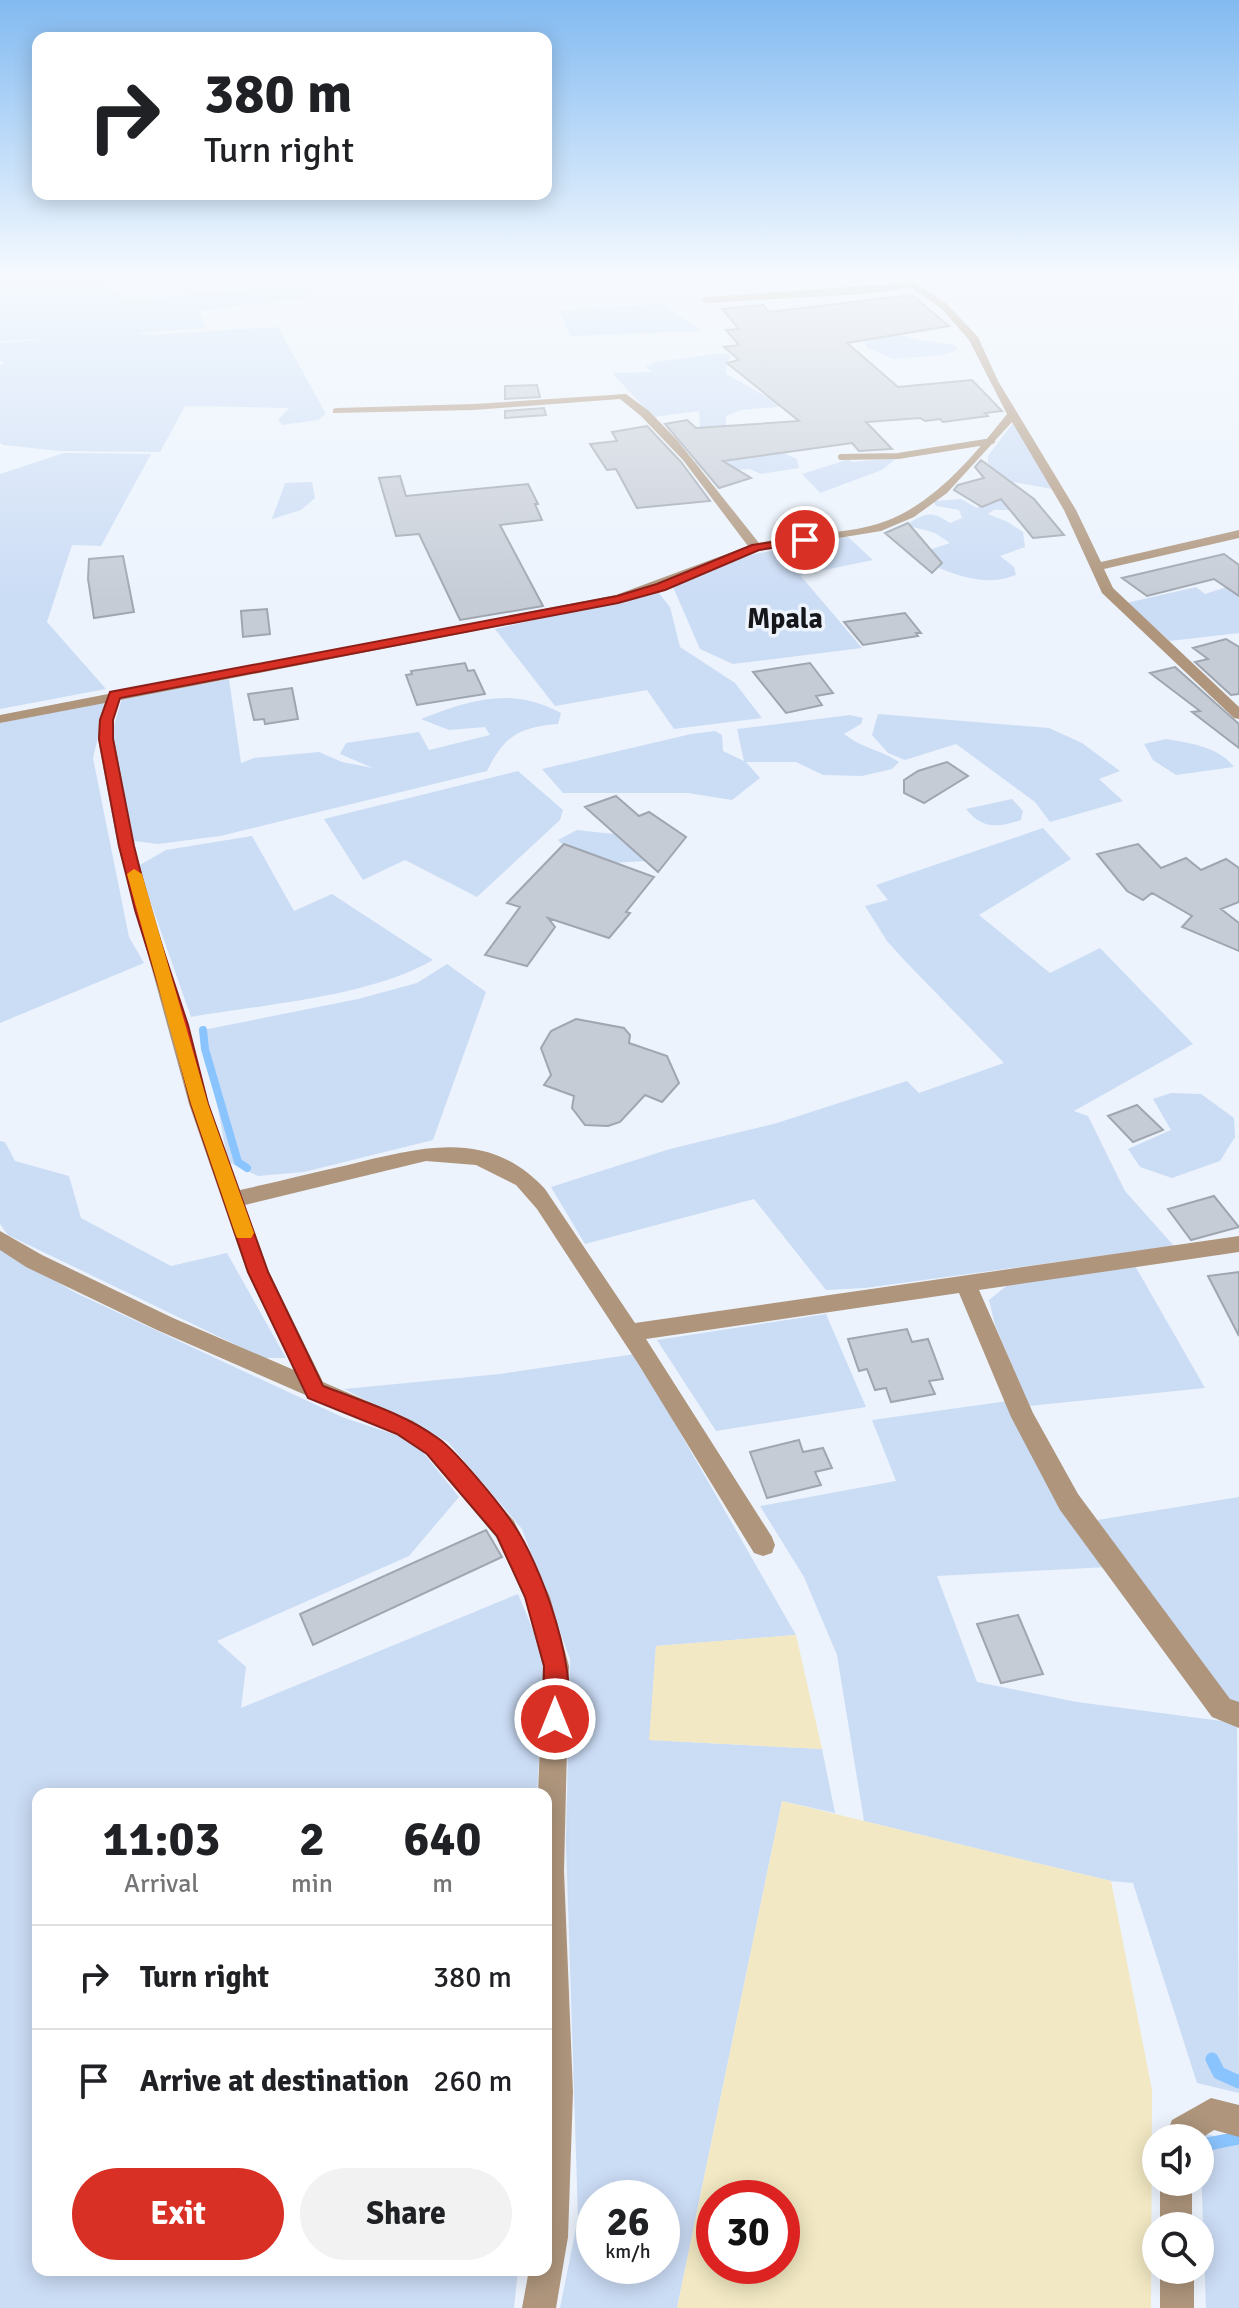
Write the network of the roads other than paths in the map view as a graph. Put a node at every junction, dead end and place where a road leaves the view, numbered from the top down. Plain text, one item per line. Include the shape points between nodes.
1 (995, 385) edge
2 (337, 411) dead end
3 (1014, 413) junction
4 (992, 441) junction
5 (841, 457) dead end
6 (1239, 534) edge
7 (756, 547) junction
8 (1096, 567) junction
9 (115, 695) junction
10 (1239, 715) edge
11 (0, 719) edge
12 (232, 1200) junction
13 (0, 1239) edge
14 (1239, 1244) edge
15 (966, 1284) junction
16 (632, 1332) junction
17 (316, 1392) junction
18 (763, 1545) dead end
19 (1239, 1715) edge
20 (552, 1803) edge
21 (552, 1934) edge
22 (1239, 2121) edge
23 (1195, 2124) edge
24 (552, 2213) edge
25 (545, 2276) edge
26 (1177, 2284) edge
27 (539, 2308) edge
28 (1177, 2308) edge

1 - 3 street
2 - 7 street via 622,396 640,408 707,483
3 - 4 street
3 - 8 street
4 - 5 lane via 922,453
4 - 7 street via 915,512 892,524
6 - 8 street
7 - 9 street via 618,599
8 - 10 street via 1107,590
9 - 11 street
9 - 12 street via 106,739 126,846 199,1104
12 - 16 street via 426,1154 455,1151 490,1160 525,1182 544,1203
12 - 17 street via 258,1272
13 - 17 street via 70,1279
14 - 15 street
15 - 16 street
15 - 19 street via 1023,1417 1069,1502 1221,1708
16 - 18 street
17 - 20 street via 405,1428 434,1447 505,1529 537,1597 556,1666
21 - 24 street via 557,2092
22 - 23 street via 1211,2114
25 - 27 street
26 - 28 street

